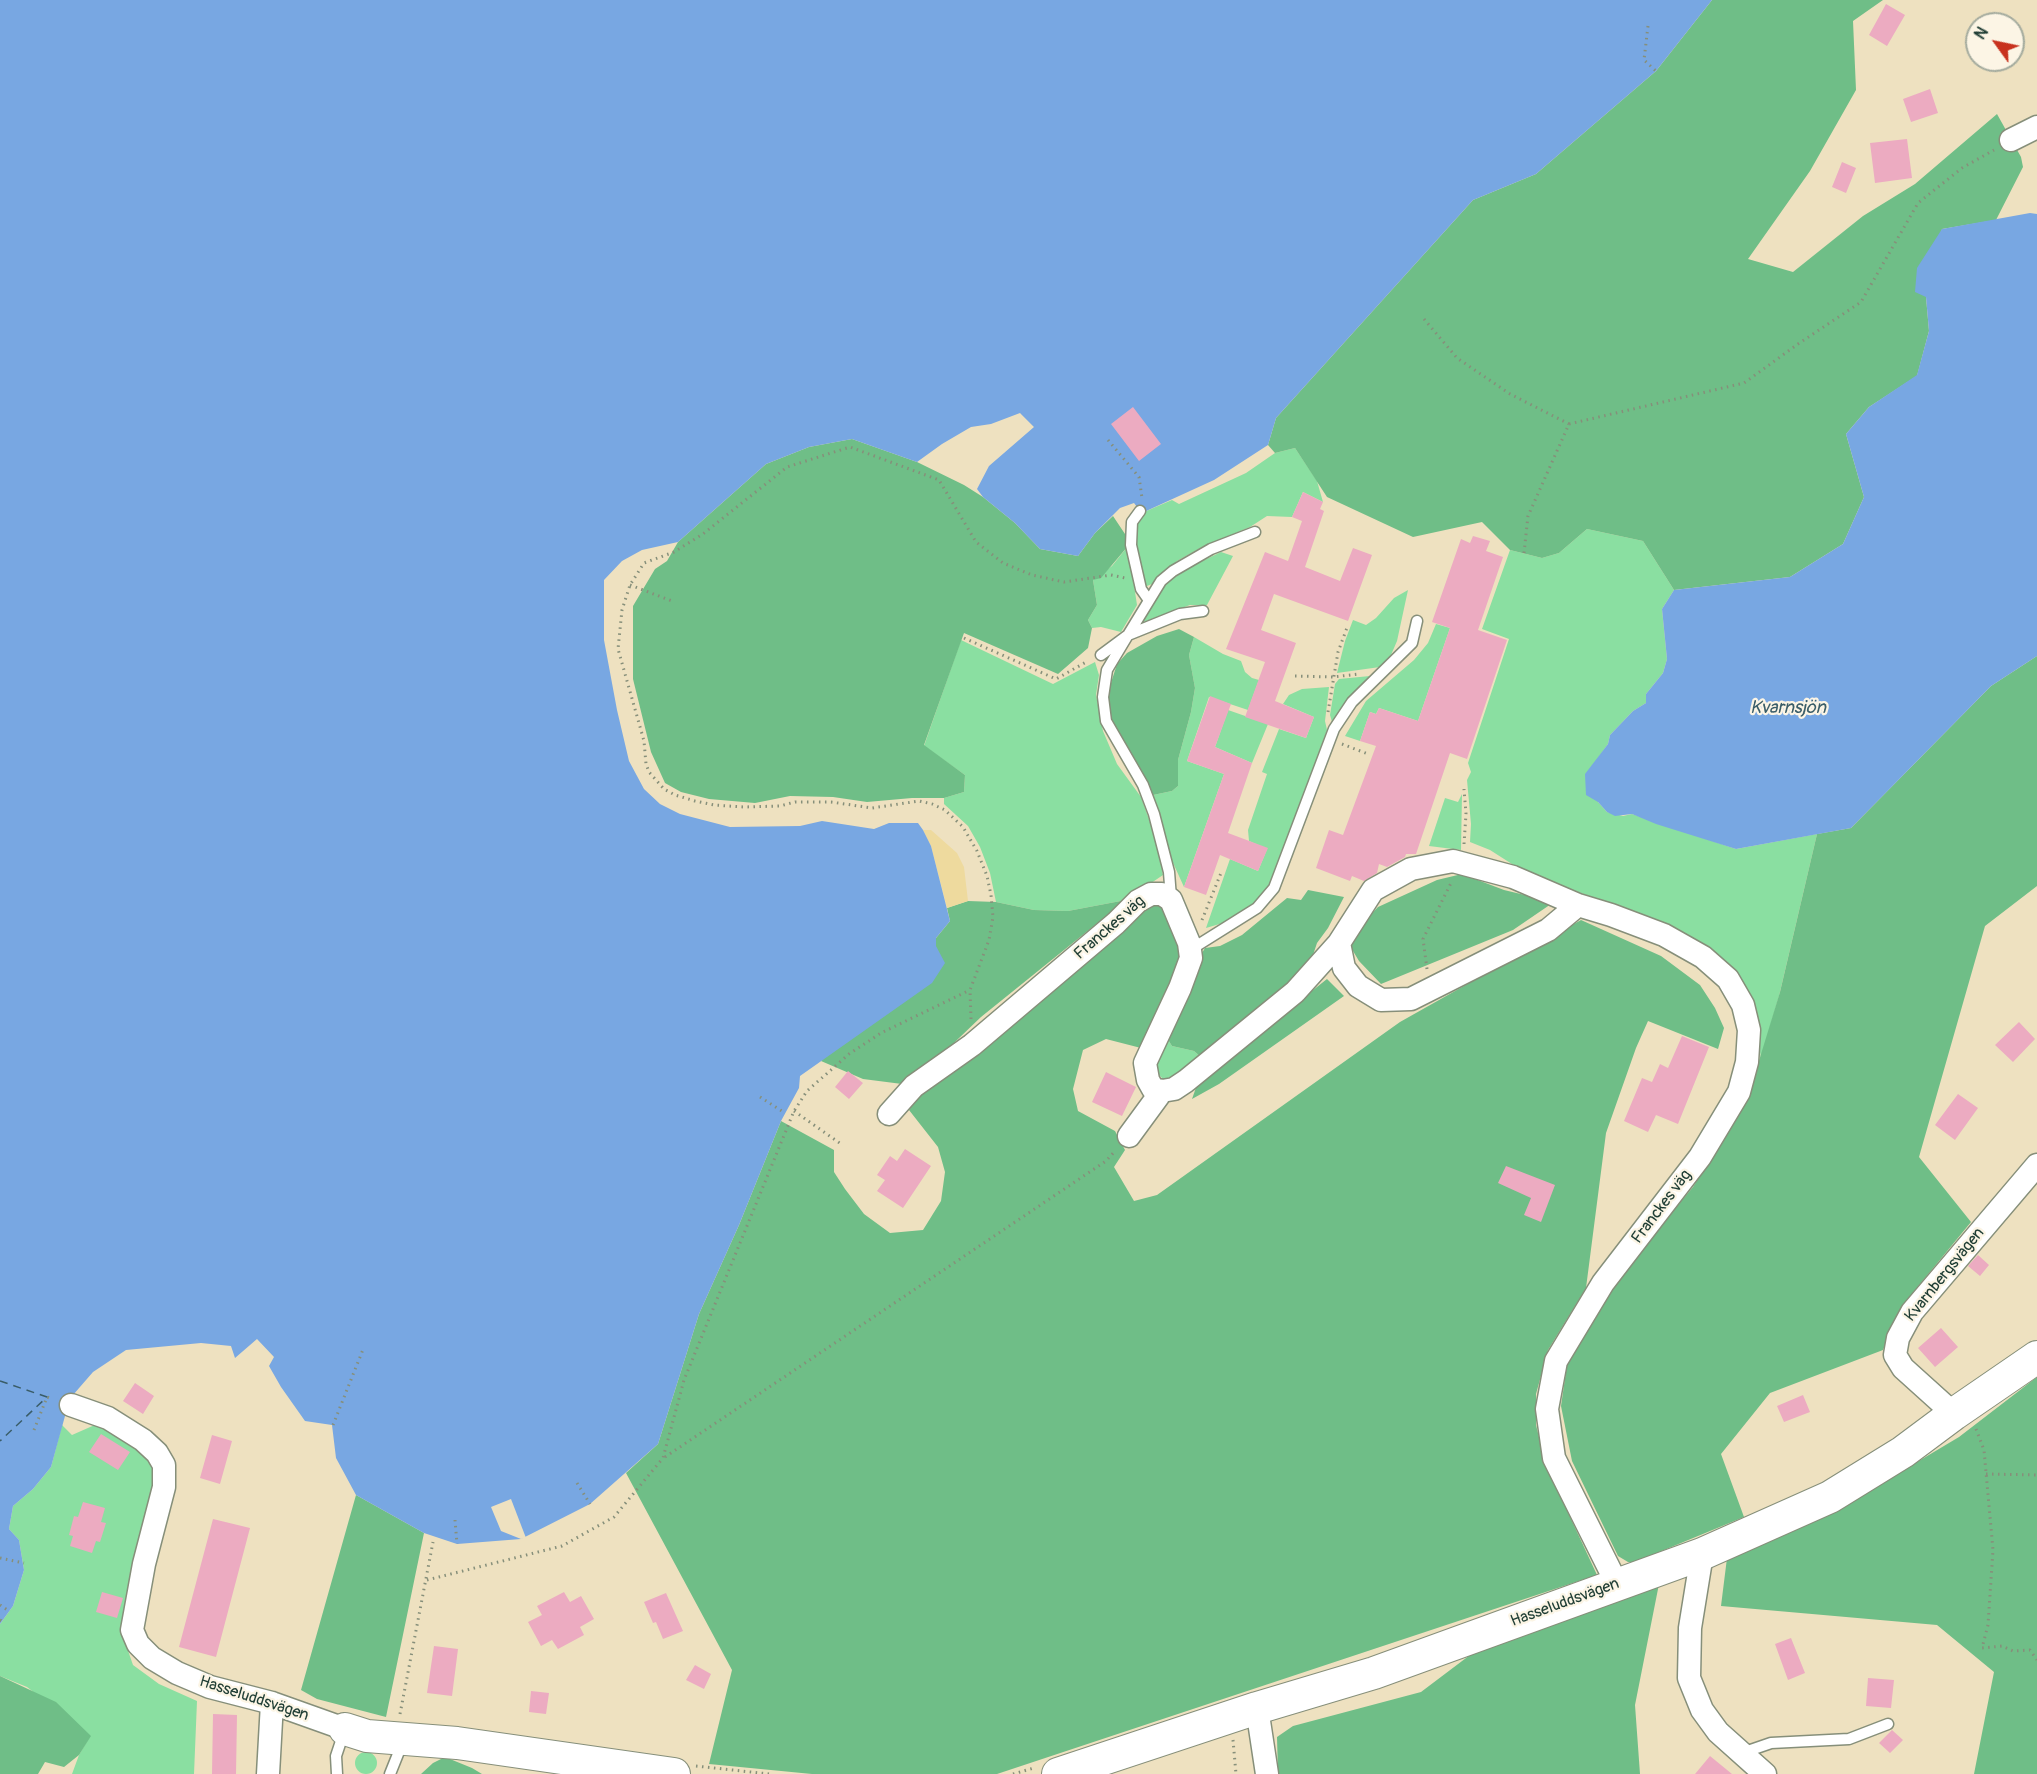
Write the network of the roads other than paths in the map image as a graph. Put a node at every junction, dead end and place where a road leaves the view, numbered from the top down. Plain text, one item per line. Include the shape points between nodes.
1 (2037, 127) edge
2 (2011, 140) road end
3 (1140, 511) road end
4 (1255, 532) dead end
5 (1148, 599) junction
6 (1203, 611) dead end
7 (1417, 621) dead end
8 (1128, 634) junction
9 (1101, 655) road end
10 (1171, 900) junction
11 (1578, 905) junction
12 (1339, 943) junction
13 (1190, 950) junction
14 (1162, 1091) junction
15 (889, 1114) dead end
16 (1129, 1136) road end
17 (2037, 1165) edge
18 (2037, 1357) edge
19 (71, 1405) road end
20 (1961, 1409) junction
21 (1702, 1554) junction
22 (1617, 1584) junction
23 (272, 1703) junction
24 (1257, 1708) junction
25 (1888, 1724) dead end
26 (400, 1727) junction
27 (345, 1729) junction
28 (1742, 1753) junction
29 (268, 1774) edge
30 (337, 1774) edge
31 (390, 1774) edge
32 (674, 1774) edge
33 (1058, 1774) edge
34 (1267, 1774) edge
35 (1765, 1774) edge

1 - 2 street
3 - 5 lane via 1132,522 1130,536 1138,580
4 - 5 lane via 1186,562 1161,581
5 - 8 lane
6 - 8 lane via 1180,614
7 - 13 lane via 1412,643 1352,702 1331,734 1274,888 1257,908
8 - 9 lane
8 - 10 lane via 1107,670 1103,697 1106,721 1143,785 1154,814 1169,872
10 - 13 street, Franckes väg
10 - 15 street, Franckes väg via 1162,894 1151,894 1138,901 972,1045 914,1086
11 - 12 street, Franckes väg via 1513,877 1453,861 1411,869 1373,890
11 - 12 street via 1548,930 1411,999 1381,1000 1358,986 1344,968
11 - 22 street, Franckes väg via 1664,935 1703,957 1728,979 1743,1005 1749,1030 1747,1062 1739,1092 1700,1157 1603,1283 1556,1361 1547,1409 1554,1458
12 - 14 street, Franckes väg via 1295,992 1186,1081
13 - 14 street via 1191,958 1180,988 1145,1063 1153,1089
14 - 16 street, Franckes väg
17 - 20 street, Kvarnbergsvägen via 1911,1312 1898,1338 1895,1355 1903,1368
18 - 20 street, Hasseluddsvägen
19 - 23 street, Hasseluddsvägen via 108,1418 143,1440 164,1465 164,1487 132,1630 138,1644 177,1674
20 - 21 street, Hasseluddsvägen via 1903,1452 1830,1497
21 - 22 street, Hasseluddsvägen
21 - 28 street via 1690,1628 1689,1678 1702,1710 1718,1732
22 - 24 street, Hasseluddsvägen via 1374,1673
23 - 27 street, Hasseluddsvägen
23 - 29 street
24 - 33 street, Hasseluddsvägen
24 - 34 street
25 - 28 lane via 1849,1739 1771,1743
26 - 27 street, Hasseluddsvägen via 367,1736
26 - 31 lane via 400,1749
26 - 32 street, Hasseluddsvägen via 458,1743
27 - 30 lane via 336,1756
28 - 35 street

